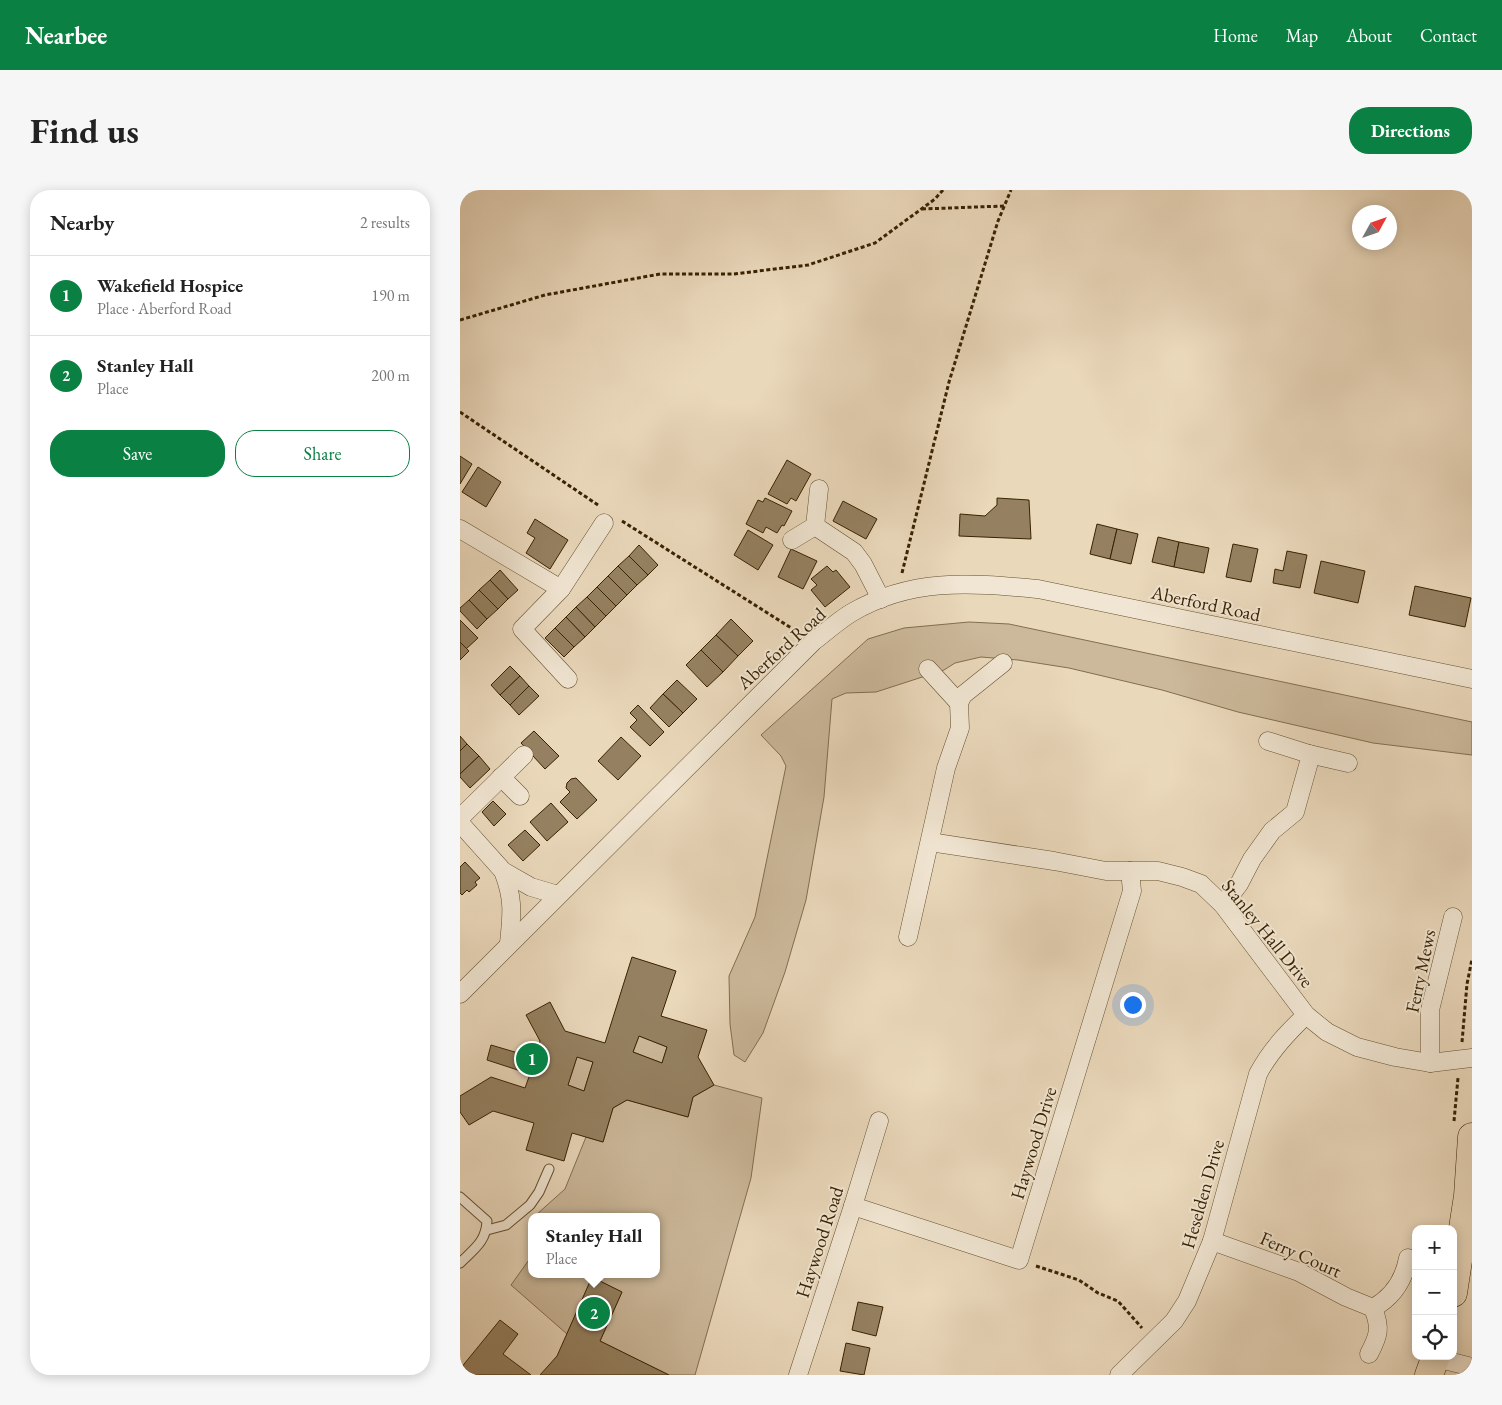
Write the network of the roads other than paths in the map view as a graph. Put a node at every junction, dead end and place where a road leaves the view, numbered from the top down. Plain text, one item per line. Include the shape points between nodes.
1 (819, 488) dead end
2 (608, 516) road end
3 (815, 526) junction
4 (462, 535) edge
5 (792, 540) dead end
6 (562, 589) junction
7 (881, 599) junction
8 (1003, 663) dead end
9 (928, 669) dead end
10 (568, 679) dead end
11 (1472, 680) edge
12 (959, 703) junction
13 (1268, 741) dead end
14 (1309, 754) junction
15 (524, 755) dead end
16 (1348, 763) dead end
17 (501, 777) junction
18 (520, 796) dead end
19 (460, 818) edge
20 (460, 823) edge
21 (930, 842) junction
22 (503, 871) junction
23 (1130, 871) junction
24 (558, 895) junction
25 (1223, 905) junction
26 (1453, 917) dead end
27 (908, 937) dead end
28 (509, 943) junction
29 (460, 994) edge
30 (1306, 1015) junction
31 (1466, 1058) edge
32 (1430, 1063) junction
33 (879, 1121) dead end
34 (1463, 1131) edge
35 (549, 1169) dead end
36 (460, 1197) edge
37 (853, 1206) junction
38 (487, 1230) junction
39 (1212, 1240) junction
40 (1408, 1258) dead end
41 (460, 1263) edge
42 (1457, 1270) edge
43 (1373, 1308) junction
44 (1369, 1354) dead end
45 (1434, 1363) edge
46 (1472, 1367) edge
47 (798, 1375) edge
48 (1120, 1375) edge

1 - 3 street
2 - 6 street
3 - 5 street
3 - 7 street via 854,552
4 - 6 street
6 - 10 street via 522,629
7 - 11 street, Aberford Road via 937,585 969,583 1038,589
7 - 24 street, Aberford Road via 851,613 814,641
8 - 12 street via 963,695
9 - 12 street
12 - 21 street via 960,728 946,768
13 - 14 street
14 - 16 street
14 - 25 street via 1295,812 1272,831
15 - 17 street
17 - 18 street
17 - 19 street
20 - 22 street
21 - 23 street, Stanley Hall Drive via 1106,871
21 - 27 street
22 - 24 street via 531,887
22 - 28 street via 510,889 512,908
23 - 25 street, Stanley Hall Drive via 1158,871 1182,877 1201,884
23 - 37 street, Haywood Drive via 1132,892 1019,1260
24 - 28 street, Aberford Road
25 - 30 street, Stanley Hall Drive
26 - 32 street, Ferry Mews via 1430,1010
28 - 29 street, Aberford Road
30 - 32 street, Stanley Hall Drive via 1327,1032 1357,1047
30 - 39 street, Heselden Drive via 1266,1058 1258,1074
31 - 32 street, Stanley Hall Drive
33 - 37 street, Haywood Road
34 - 42 main road via 1468,1196
35 - 38 lane via 530,1205 506,1225
36 - 38 lane via 487,1221
37 - 47 street, Haywood Road
38 - 41 lane via 484,1239
39 - 43 street, Ferry Court via 1298,1272
39 - 48 street, Heselden Drive via 1187,1301 1174,1321
40 - 43 street via 1403,1279 1380,1305
43 - 44 street via 1379,1333
45 - 46 street

